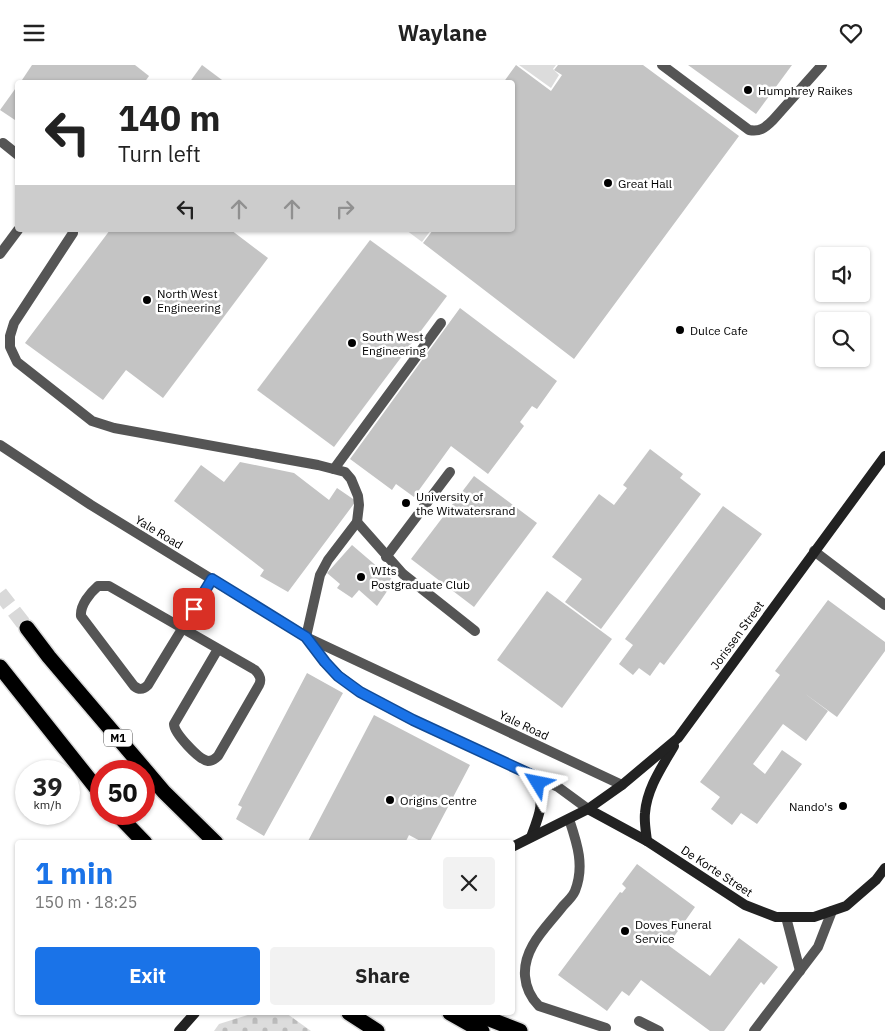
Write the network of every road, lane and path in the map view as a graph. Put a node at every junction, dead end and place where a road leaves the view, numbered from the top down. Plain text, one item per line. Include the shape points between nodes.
1 (662, 65) edge
2 (822, 65) edge
3 (3, 143) dead end
4 (15, 153) edge
5 (16, 232) edge
6 (74, 232) edge
7 (0, 254) edge
8 (441, 323) dead end
9 (0, 445) edge
10 (885, 456) edge
11 (334, 469) junction
12 (450, 473) dead end
13 (356, 522) junction
14 (814, 551) junction
15 (386, 557) junction
16 (212, 579) junction
17 (885, 605) edge
18 (27, 628) tunnel mouth
19 (182, 628) junction
20 (475, 631) dead end
21 (306, 637) junction
22 (218, 649) junction
23 (0, 667) edge
24 (678, 739) junction
25 (536, 777) junction
26 (90, 780) edge
27 (622, 785) junction
28 (588, 809) junction
29 (569, 819) junction
30 (128, 825) edge
31 (531, 837) junction
32 (142, 840) edge
33 (213, 840) edge
34 (647, 841) junction
35 (515, 845) edge
36 (885, 868) edge
37 (832, 911) junction
38 (786, 917) junction
39 (800, 971) junction
40 (193, 1015) edge
41 (352, 1015) edge
42 (454, 1015) edge
43 (479, 1015) edge
44 (639, 1021) dead end
45 (606, 1028) dead end
46 (179, 1031) edge
47 (377, 1031) edge
48 (482, 1031) edge
49 (520, 1031) edge
50 (659, 1031) edge
51 (754, 1031) edge

1 - 2 street via 749,130 756,131 765,128
3 - 4 street
5 - 7 street
6 - 11 street via 14,323 10,347 17,362 101,425
8 - 11 street
9 - 16 street, Yale Road
10 - 14 main road, Jorissen Street
11 - 13 street via 351,479 355,487 359,505
12 - 15 street
13 - 15 street
13 - 21 street via 320,575
14 - 17 street
14 - 24 main road, Jorissen Street
15 - 20 street via 412,582
16 - 19 street
16 - 21 street, Yale Road
18 - 33 highway, M1 via 164,791
19 - 19 street via 148,685 138,689 83,620 80,611 94,590 103,585
19 - 22 street
21 - 25 street, Yale Road via 338,676 360,692
21 - 27 street, Yale Road
22 - 22 street via 256,670 261,680 218,756 206,761 176,733 174,724
23 - 26 highway
24 - 27 main road, Jorissen Street
24 - 34 main road via 648,797 645,815
25 - 28 street, Yale Road via 558,787
25 - 31 main road via 541,810
27 - 28 main road, Jorissen Street
28 - 29 main road, Jorissen Street
28 - 34 main road, De Korte Street
29 - 31 main road, Jorissen Street
29 - 45 street via 579,849 580,872 574,893 532,945 526,958 526,986 539,1006
30 - 32 highway
31 - 35 main road, Jorissen Street
34 - 38 main road, De Korte Street via 745,905 776,917
36 - 37 main road, De Korte Street via 876,880 846,905
37 - 38 main road, De Korte Street via 814,917
37 - 39 street via 818,947
38 - 39 street
39 - 51 street
40 - 46 main road
41 - 47 highway
42 - 48 highway
43 - 49 highway
44 - 50 street

